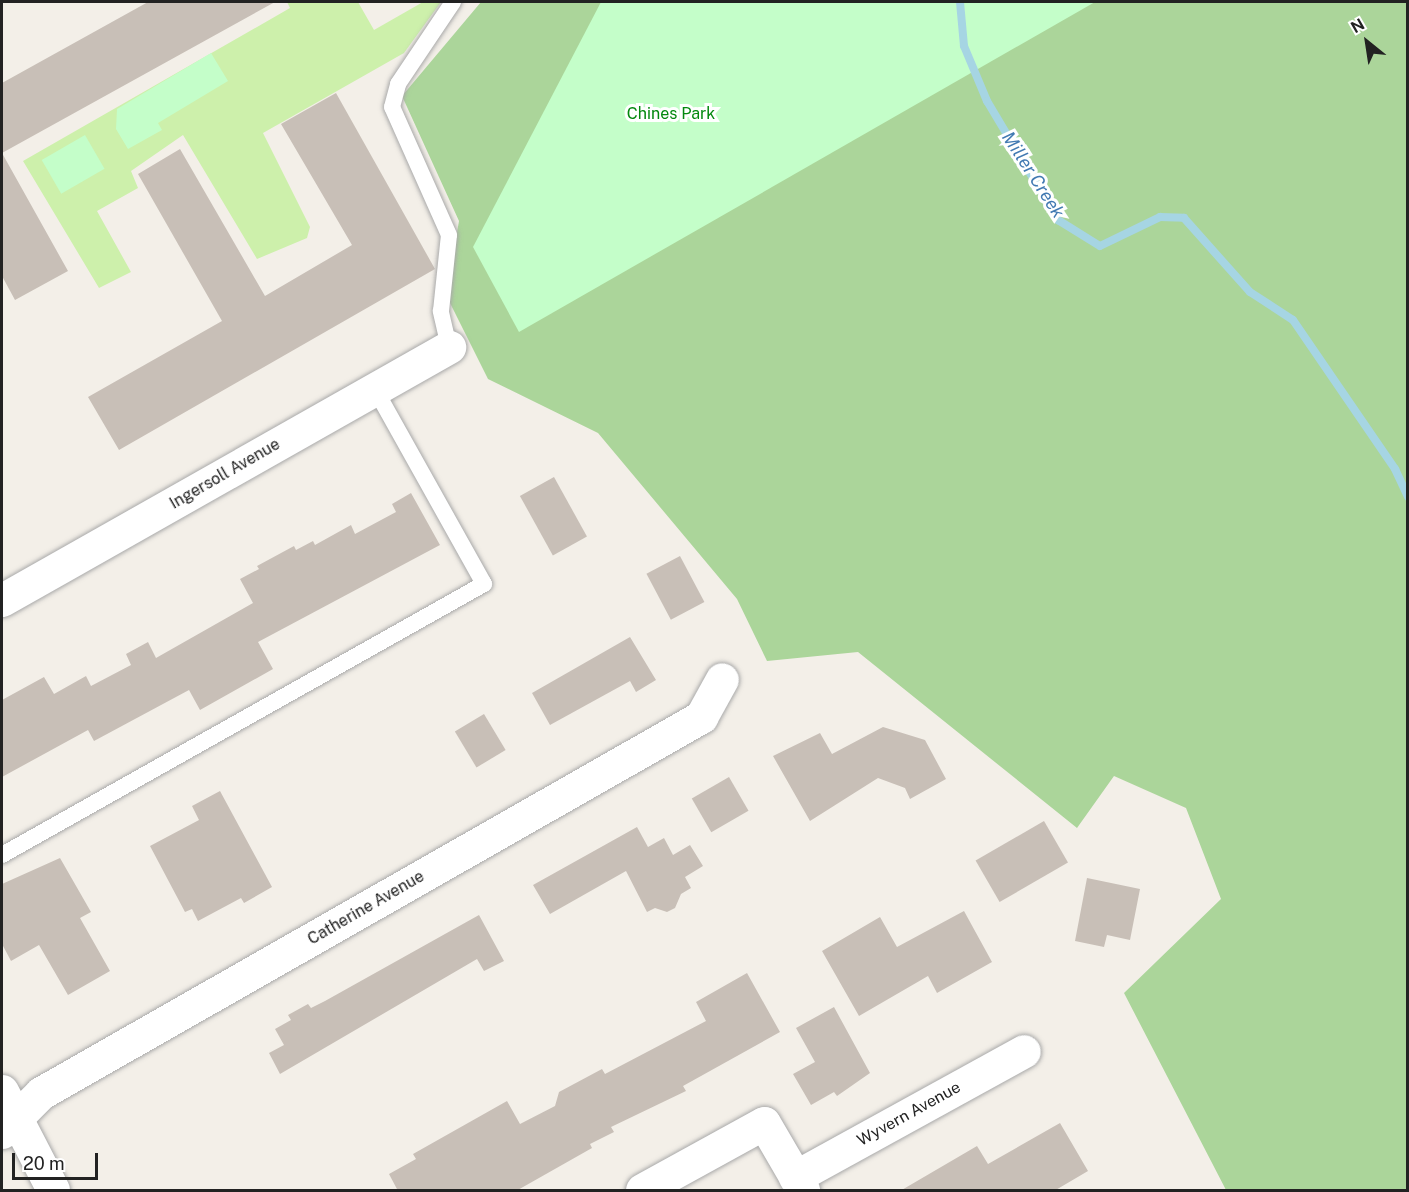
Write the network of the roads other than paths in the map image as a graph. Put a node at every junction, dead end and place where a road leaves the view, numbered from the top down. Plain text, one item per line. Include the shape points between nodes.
1 (453, 2) edge
2 (449, 347) joint
3 (375, 389) junction
4 (2, 600) edge
5 (722, 679) dead end
6 (2, 855) edge
7 (1024, 1051) dead end
8 (6, 1113) edge
9 (799, 1184) edge
10 (53, 1191) edge
11 (642, 1191) edge

1 - 2 lane via 398,84 392,107 449,235 441,311
2 - 3 street, Ingersoll Avenue
3 - 4 street, Ingersoll Avenue
3 - 6 lane via 484,584
5 - 8 street, Catherine Avenue via 701,717
7 - 9 street, Wyvern Avenue
8 - 10 street
9 - 11 street via 764,1123

